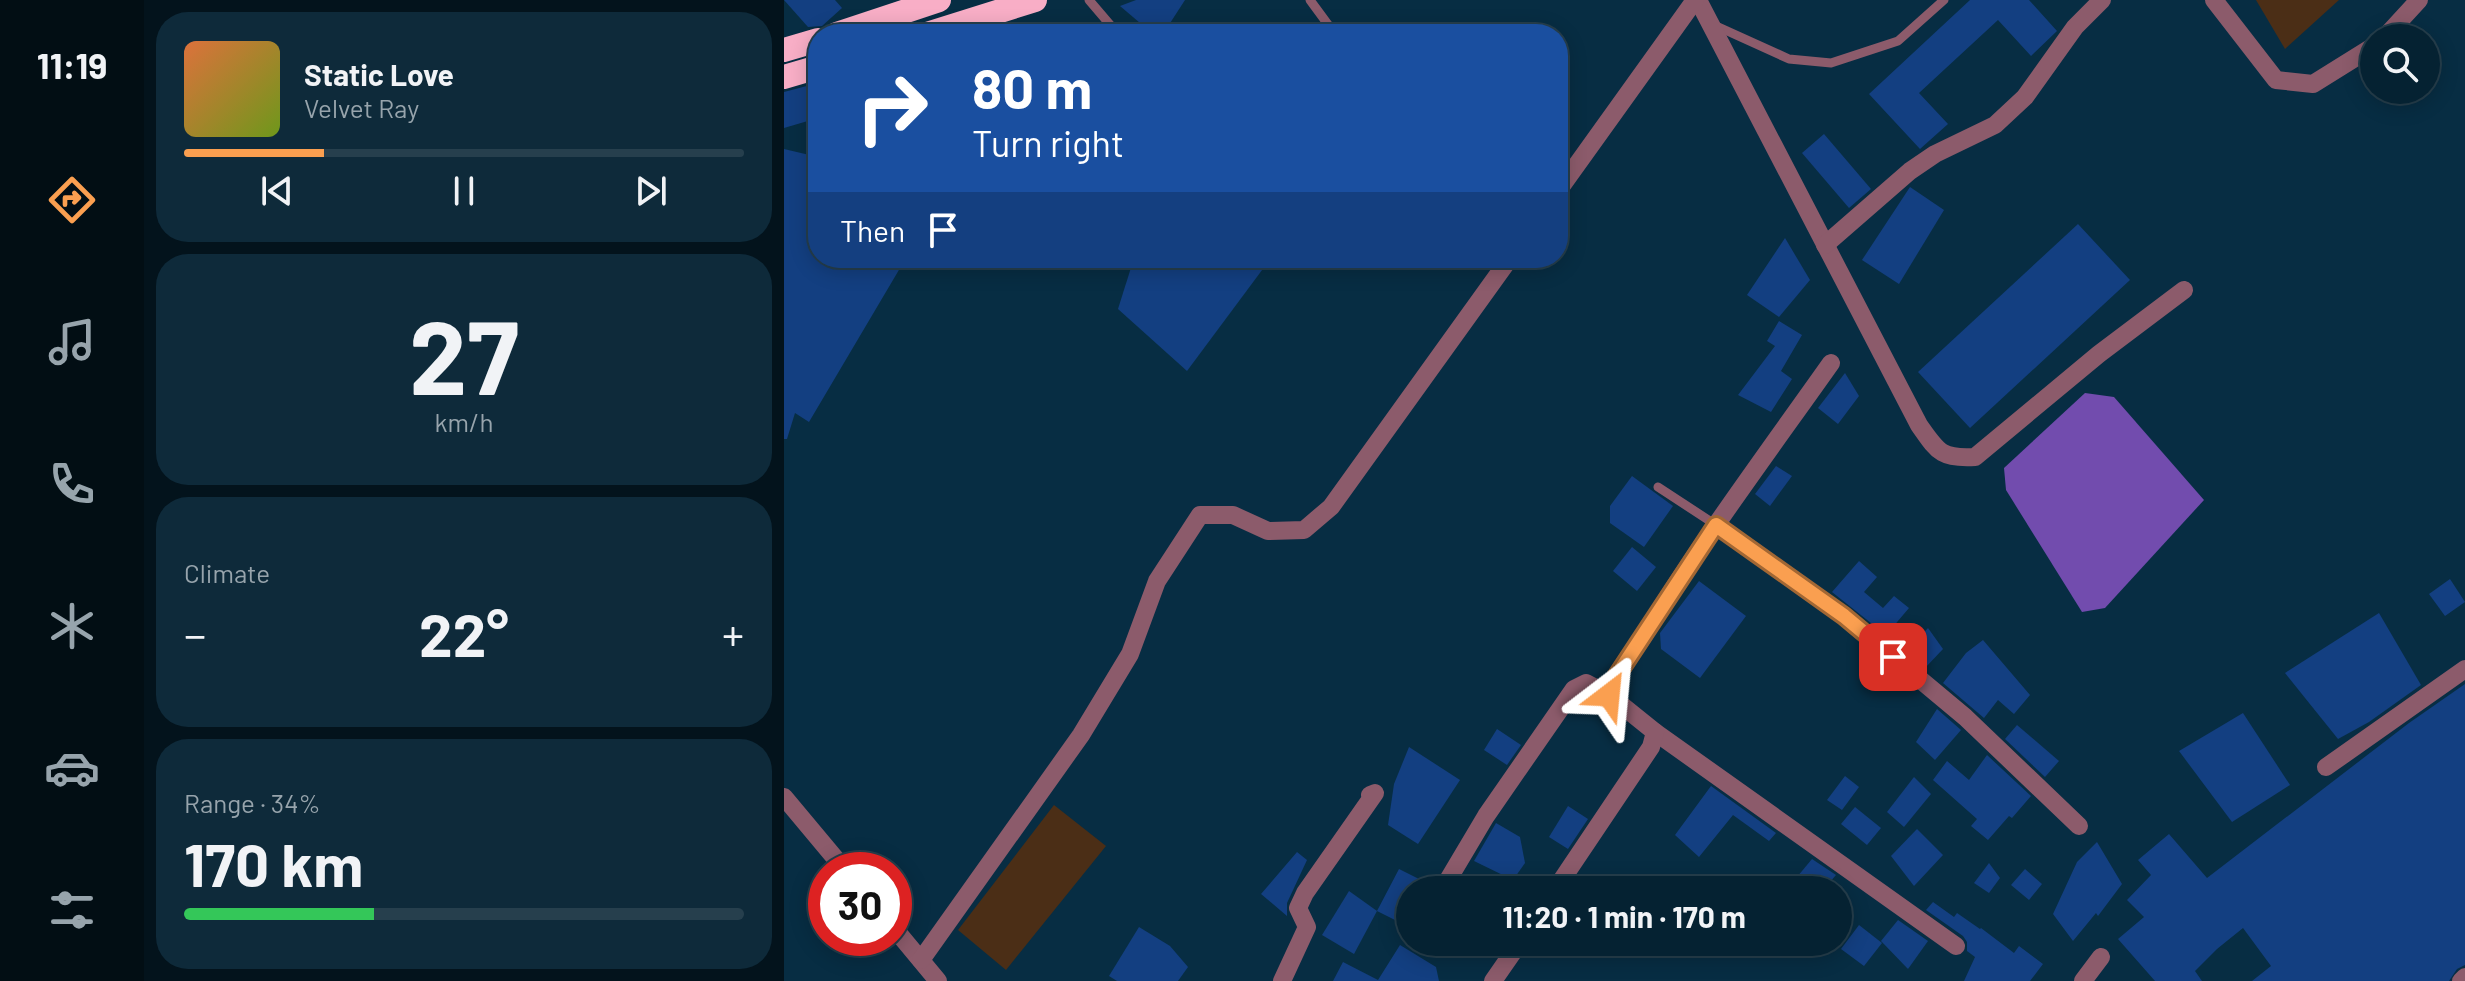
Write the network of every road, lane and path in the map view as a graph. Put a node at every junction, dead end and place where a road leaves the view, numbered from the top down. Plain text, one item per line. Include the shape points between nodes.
1 (939, 0) edge
2 (1035, 0) edge
3 (1089, 0) edge
4 (1310, 0) edge
5 (1697, 0) edge
6 (1944, 0) edge
7 (2102, 0) edge
8 (2214, 0) edge
9 (2419, 0) edge
10 (1710, 22) junction
11 (867, 24) edge
12 (959, 24) edge
13 (1109, 24) edge
14 (1328, 24) edge
15 (2397, 24) edge
16 (808, 43) edge
17 (784, 50) edge
18 (2360, 55) edge
19 (808, 70) edge
20 (784, 77) edge
21 (1568, 177) edge
22 (1825, 245) junction
23 (1503, 268) edge
24 (2184, 290) dead end
25 (1831, 363) dead end
26 (1658, 487) dead end
27 (1716, 525) junction
28 (2465, 669) edge
29 (1609, 695) junction
30 (1655, 732) junction
31 (2326, 767) dead end
32 (1370, 795) dead end
33 (784, 797) edge
34 (2079, 826) dead end
35 (830, 852) edge
36 (1450, 876) edge
37 (1564, 876) edge
38 (1956, 946) dead end
39 (912, 949) edge
40 (1510, 956) edge
41 (2101, 957) dead end
42 (921, 960) junction
43 (938, 981) edge
44 (1282, 981) edge
45 (1493, 981) edge
46 (2083, 981) edge

1 - 11 highway
2 - 12 highway
3 - 13 lane
4 - 14 lane
5 - 10 street
5 - 21 street
6 - 10 lane via 1898,41 1831,63 1789,59
7 - 22 street via 2075,27 2025,97 1995,125 1910,171
8 - 18 street via 2276,80 2313,84
9 - 15 street
10 - 22 street
16 - 17 highway
19 - 20 highway
22 - 24 street via 1919,425 1935,448 1952,458 1975,457
23 - 42 street via 1331,507 1304,530 1268,531 1233,515 1200,515 1157,581 1130,654 1081,735
25 - 27 street
26 - 27 lane
27 - 29 street
27 - 34 street via 1856,626 1965,717
28 - 31 street
29 - 30 street
29 - 36 street via 1586,683 1574,689
30 - 37 street via 1651,747
30 - 38 street
32 - 44 street via 1375,793 1305,893 1298,908 1307,927
33 - 35 street
39 - 42 street
40 - 45 street
41 - 46 street
42 - 43 street

